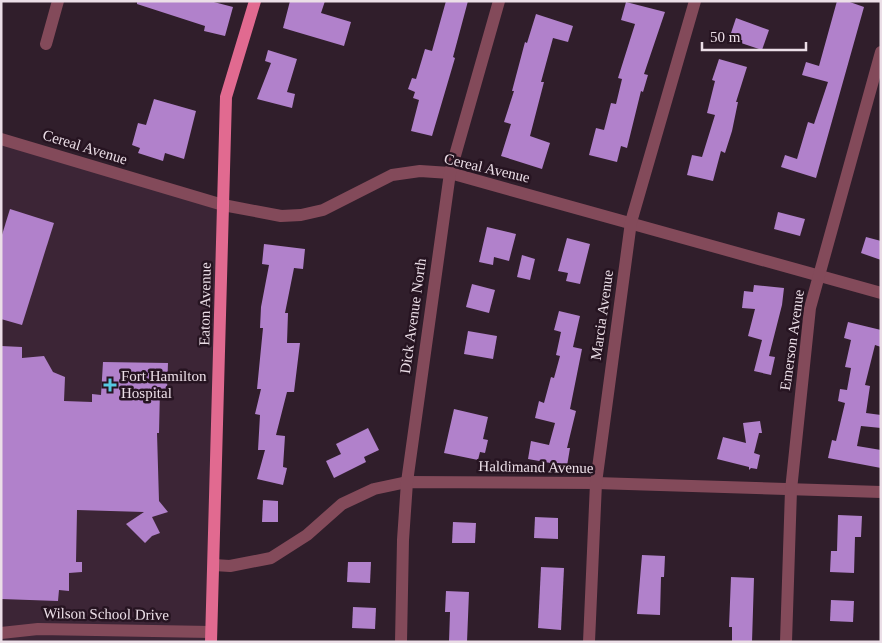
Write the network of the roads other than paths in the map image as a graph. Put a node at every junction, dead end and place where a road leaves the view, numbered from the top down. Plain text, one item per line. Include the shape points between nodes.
1 (58, 1) edge
2 (255, 1) edge
3 (499, 1) edge
4 (696, 1) edge
5 (46, 44) dead end
6 (881, 52) edge
7 (1, 139) edge
8 (450, 172) junction
9 (223, 205) junction
10 (630, 222) junction
11 (818, 277) junction
12 (881, 293) edge
13 (407, 482) junction
14 (596, 484) junction
15 (791, 490) junction
16 (881, 492) edge
17 (214, 565) junction
18 (1, 633) edge
19 (211, 637) edge
20 (401, 642) edge
21 (590, 642) edge
22 (786, 642) edge

1 - 5 street
2 - 9 main road, Eaton Avenue via 226,97
3 - 8 street, Dick Avenue North
4 - 10 street, Marcia Avenue
6 - 11 street, Emerson Avenue
7 - 9 street, Cereal Avenue
8 - 9 street, Cereal Avenue via 420,171 392,175 323,210 301,215 281,216
8 - 10 street, Cereal Avenue
8 - 13 street, Dick Avenue North
9 - 17 main road, Eaton Avenue
10 - 11 street, Cereal Avenue
10 - 14 street, Marcia Avenue
11 - 12 street, Cereal Avenue
11 - 15 street, Emerson Avenue via 809,317
13 - 14 street, Haldimand Avenue
13 - 17 street, Haldimand Avenue via 374,489 342,504 308,535 271,558 230,566
13 - 20 street, Dick Avenue North
14 - 15 street, Haldimand Avenue
14 - 21 street, Marcia Avenue
15 - 16 street, Haldimand Avenue
15 - 22 street, Emerson Avenue
17 - 19 main road, Eaton Avenue
18 - 19 street, Wilson School Drive via 38,629

